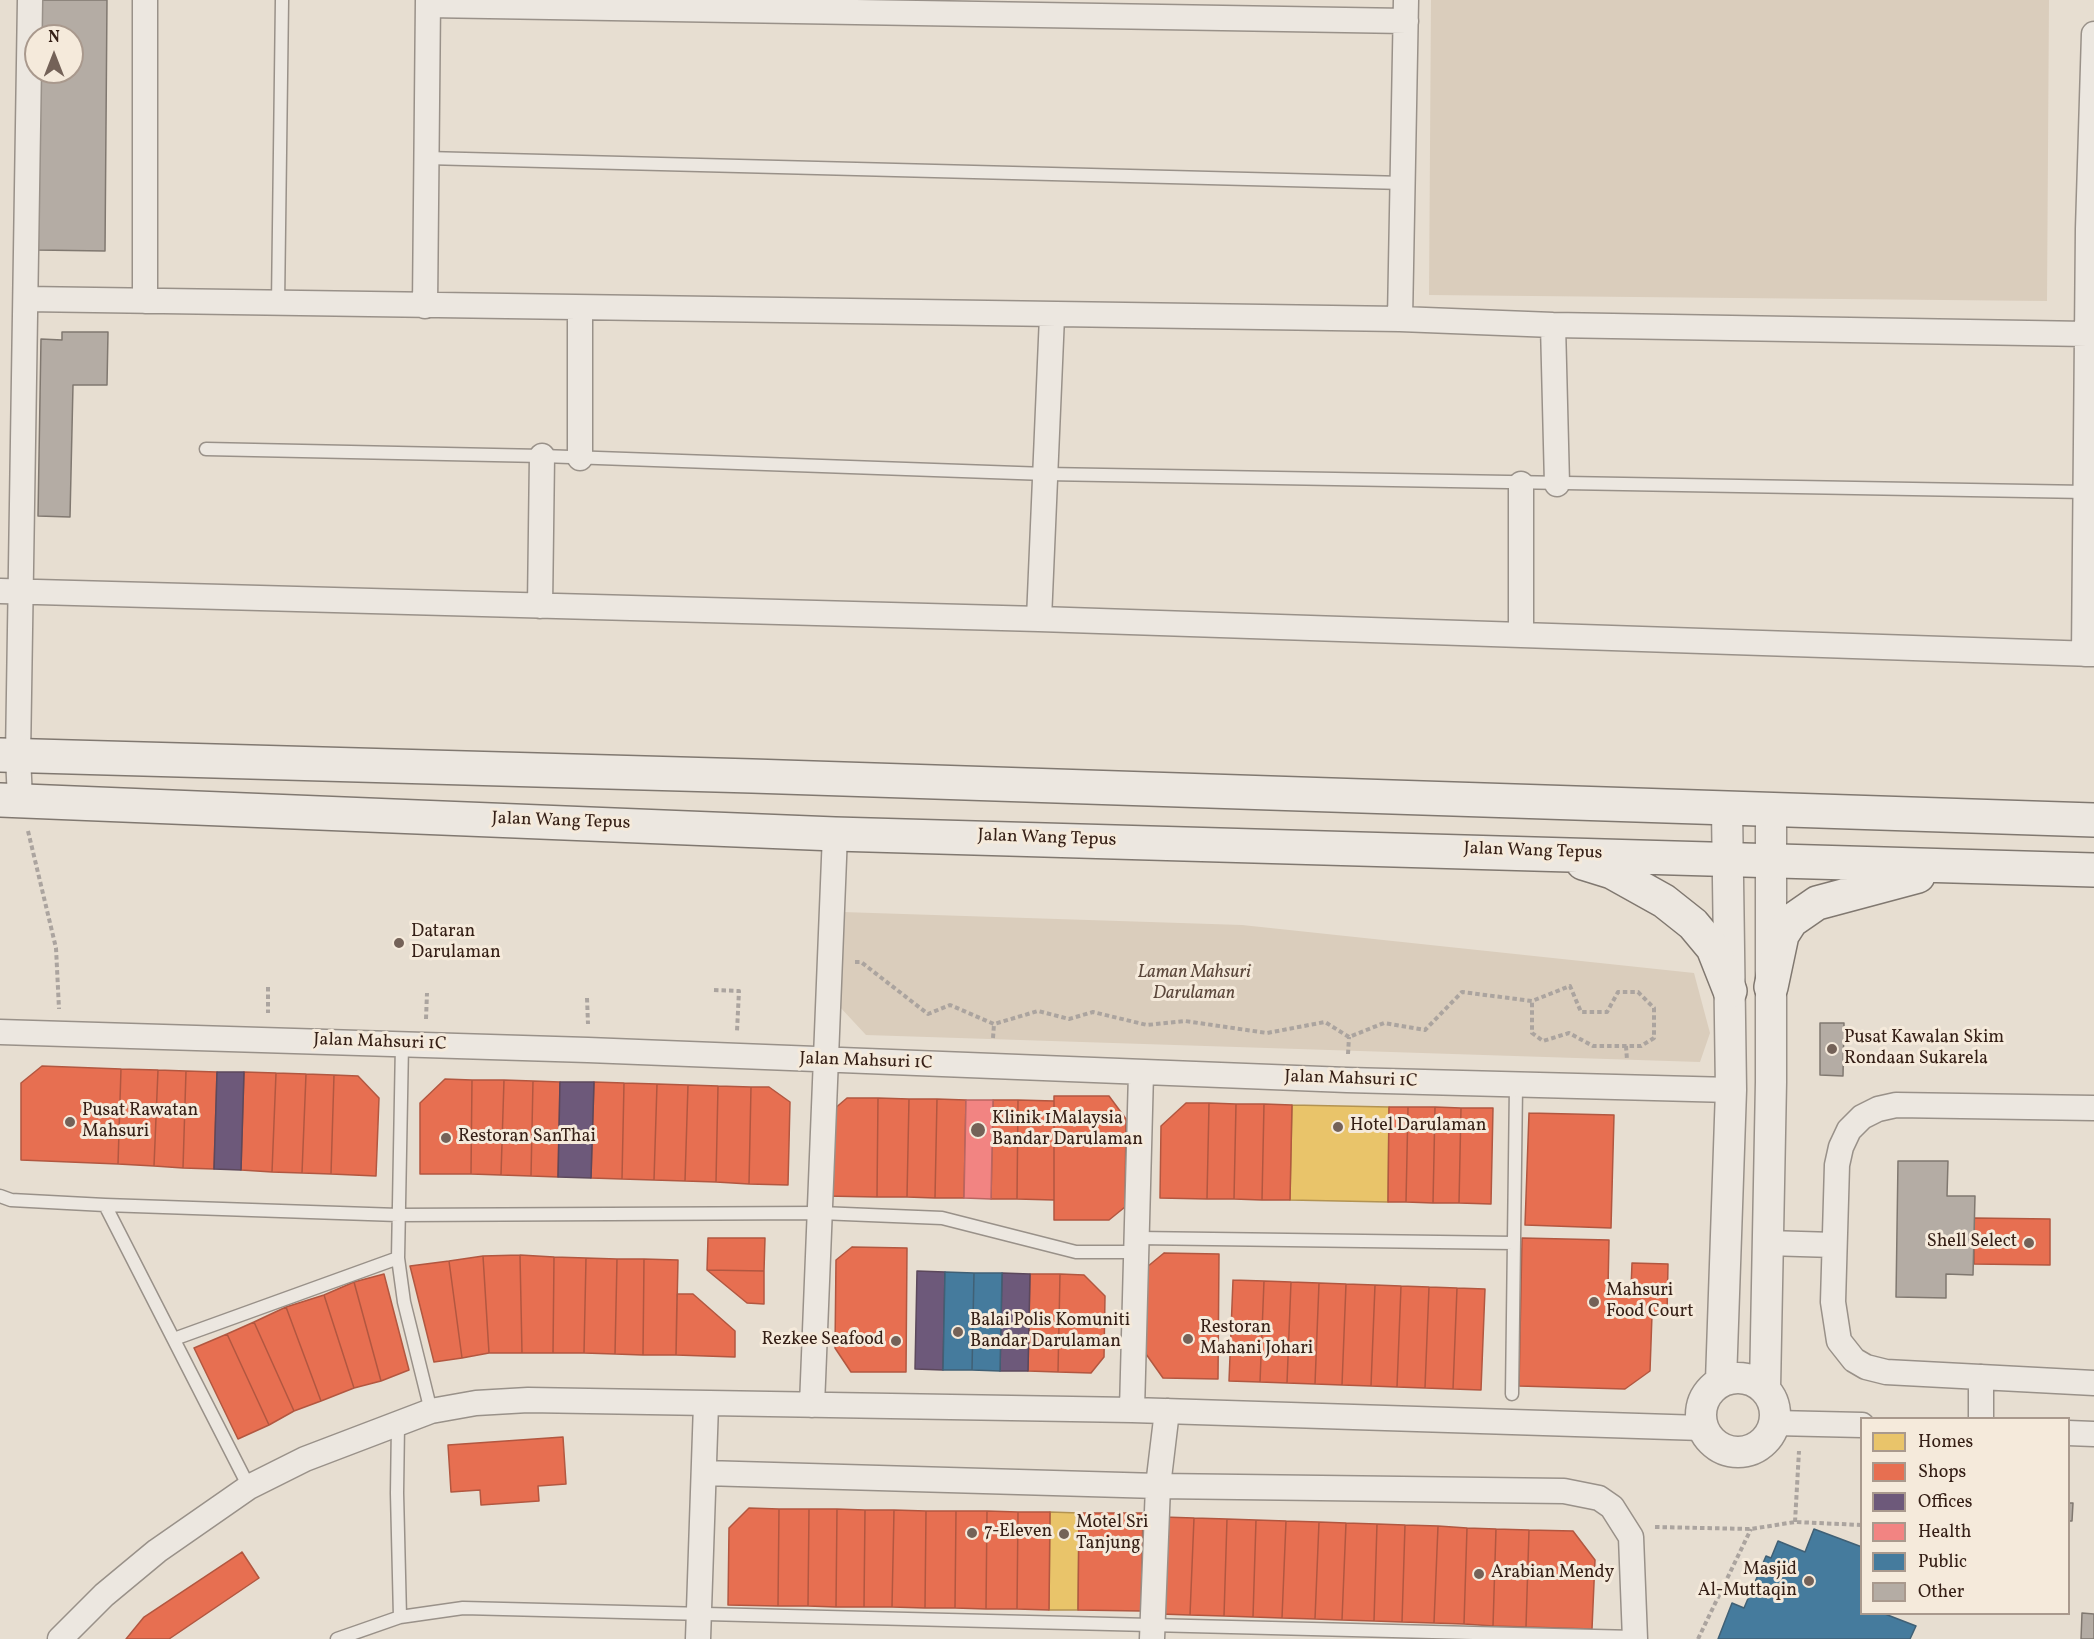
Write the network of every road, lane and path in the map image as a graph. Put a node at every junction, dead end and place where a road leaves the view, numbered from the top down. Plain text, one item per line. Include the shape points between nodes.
1 (30, 0) edge
2 (146, 0) edge
3 (282, 0) edge
4 (428, 2) edge
5 (1114, 9) edge
6 (1406, 10) edge
7 (2094, 34) edge
8 (426, 158) junction
9 (1404, 183) junction
10 (2091, 229) edge
11 (26, 299) junction
12 (145, 302) junction
13 (278, 304) junction
14 (425, 306) junction
15 (580, 309) junction
16 (1052, 316) junction
17 (1400, 320) junction
18 (1553, 325) junction
19 (2087, 334) junction
20 (206, 448) dead end
21 (542, 456) junction
22 (580, 458) junction
23 (1046, 474) junction
24 (1521, 483) junction
25 (1557, 484) junction
26 (2086, 492) junction
27 (11, 592) edge
28 (540, 606) junction
29 (1039, 619) junction
30 (1521, 634) junction
31 (2089, 654) edge
32 (9, 755) edge
33 (10, 800) edge
34 (1727, 810) junction
35 (1770, 811) junction
36 (2094, 820) edge
37 (835, 834) junction
38 (1549, 853) junction
39 (1728, 859) junction
40 (1772, 860) junction
41 (1961, 866) junction
42 (2094, 870) edge
43 (830, 962) junction
44 (1771, 987) junction
45 (714, 990) dead end
46 (1730, 991) junction
47 (1532, 1001) junction
48 (0, 1032) edge
49 (60, 1034) junction
50 (402, 1044) junction
51 (736, 1057) junction
52 (826, 1060) junction
53 (1142, 1073) junction
54 (1516, 1086) junction
55 (1731, 1090) junction
56 (2094, 1108) edge
57 (0, 1196) edge
58 (105, 1205) junction
59 (820, 1213) junction
60 (398, 1215) junction
61 (1514, 1243) junction
62 (1767, 1243) junction
63 (1137, 1245) junction
64 (1834, 1245) junction
65 (398, 1258) junction
66 (174, 1339) junction
67 (1981, 1377) junction
68 (1722, 1381) junction
69 (2094, 1383) edge
70 (1764, 1388) junction
71 (1512, 1394) dead end
72 (705, 1404) junction
73 (812, 1405) junction
74 (1132, 1410) junction
75 (431, 1411) junction
76 (1167, 1411) junction
77 (1981, 1417) edge
78 (1788, 1423) junction
79 (398, 1424) junction
80 (1860, 1425) edge
81 (1702, 1428) junction
82 (2070, 1433) edge
83 (2094, 1434) edge
84 (704, 1473) junction
85 (1158, 1486) junction
86 (249, 1487) junction
87 (1618, 1513) junction
88 (1795, 1522) junction
89 (1860, 1526) edge
90 (1750, 1529) junction
91 (699, 1613) junction
92 (400, 1617) junction
93 (1152, 1632) edge
94 (1635, 1638) edge
95 (60, 1639) edge
96 (337, 1639) edge
97 (698, 1639) edge
98 (1698, 1639) edge

1 - 11 street
2 - 12 street
3 - 13 lane
4 - 5 street
4 - 8 street
5 - 6 street
6 - 9 street
7 - 10 street
8 - 9 lane
8 - 14 street
9 - 17 street
10 - 19 street
11 - 12 street
11 - 27 street
12 - 13 street
13 - 14 street
14 - 15 street
15 - 16 street
15 - 22 street
16 - 17 street
16 - 23 street
17 - 18 street
18 - 19 street
18 - 25 street
19 - 26 street
20 - 21 lane
21 - 22 lane
21 - 28 street
22 - 23 lane
23 - 24 lane
23 - 29 street
24 - 25 lane
24 - 30 street
25 - 26 lane
26 - 31 street
27 - 28 street
27 - 32 street
28 - 29 street
29 - 30 street
30 - 31 street
32 - 33 street
32 - 34 main road
33 - 37 main road, Jalan Wang Tepus
33 - 49 path via 56,948
34 - 35 main road
34 - 39 street
35 - 36 main road
35 - 40 street
37 - 38 main road, Jalan Wang Tepus
37 - 43 street
38 - 39 main road, Jalan Wang Tepus
38 - 46 main road via 1612,872 1664,901 1693,924 1713,948
39 - 40 main road, Jalan Wang Tepus
39 - 46 street
40 - 41 main road, Jalan Wang Tepus
40 - 44 street
41 - 42 main road, Jalan Wang Tepus
41 - 44 main road via 1817,903 1791,921 1782,935
43 - 47 path via 861,962 928,1014 950,1005 994,1024 1038,1011 1069,1019 1093,1012 1147,1025 1185,1021 1267,1033 1325,1022 1349,1037 1384,1023 1425,1030 1462,992
43 - 52 street
44 - 62 street
45 - 51 path via 739,991
46 - 55 street
47 - 47 path via 1532,1033 1543,1041 1569,1033 1593,1046 1641,1046 1654,1038 1654,1008 1638,992 1618,992 1607,1012 1581,1012 1570,986
48 - 49 street, Jalan Mahsuri 1C
49 - 50 street, Jalan Mahsuri 1C
50 - 51 street, Jalan Mahsuri 1C
50 - 60 lane
51 - 52 street, Jalan Mahsuri 1C
52 - 53 street, Jalan Mahsuri 1C
52 - 59 street
53 - 54 street, Jalan Mahsuri 1C
53 - 63 street
54 - 55 street, Jalan Mahsuri 1C
54 - 61 lane
55 - 68 street
56 - 64 street via 1896,1105 1870,1113 1849,1130 1841,1147
57 - 58 lane via 11,1200
58 - 60 lane
58 - 66 lane
59 - 60 lane
59 - 63 lane via 942,1218 1076,1252
59 - 73 street
60 - 65 lane
61 - 63 lane
61 - 71 lane
62 - 64 street
62 - 70 street
63 - 74 street
64 - 67 street via 1835,1322 1839,1341 1854,1360 1886,1372
65 - 66 lane
65 - 75 lane via 404,1302
66 - 86 lane
67 - 69 street
67 - 77 street
68 - 70 street via 1736,1377 1751,1379
68 - 81 street via 1712,1387 1700,1406
70 - 78 street
72 - 73 street
72 - 75 street via 528,1400
72 - 84 street
73 - 74 street
74 - 76 street
75 - 79 street
76 - 81 street
76 - 85 street
78 - 80 street
78 - 81 street via 1760,1445 1734,1452 1715,1444
78 - 88 path
79 - 86 street via 305,1459
79 - 92 lane
82 - 83 street
84 - 85 street
84 - 91 street
85 - 87 street via 1564,1491 1599,1498
85 - 93 street
86 - 95 street via 157,1551 104,1595
87 - 90 path via 1650,1527
87 - 94 street via 1631,1537
88 - 89 path
88 - 90 path
90 - 98 path
91 - 92 lane via 463,1608
91 - 93 lane
91 - 97 street
92 - 96 lane
93 - 94 lane

